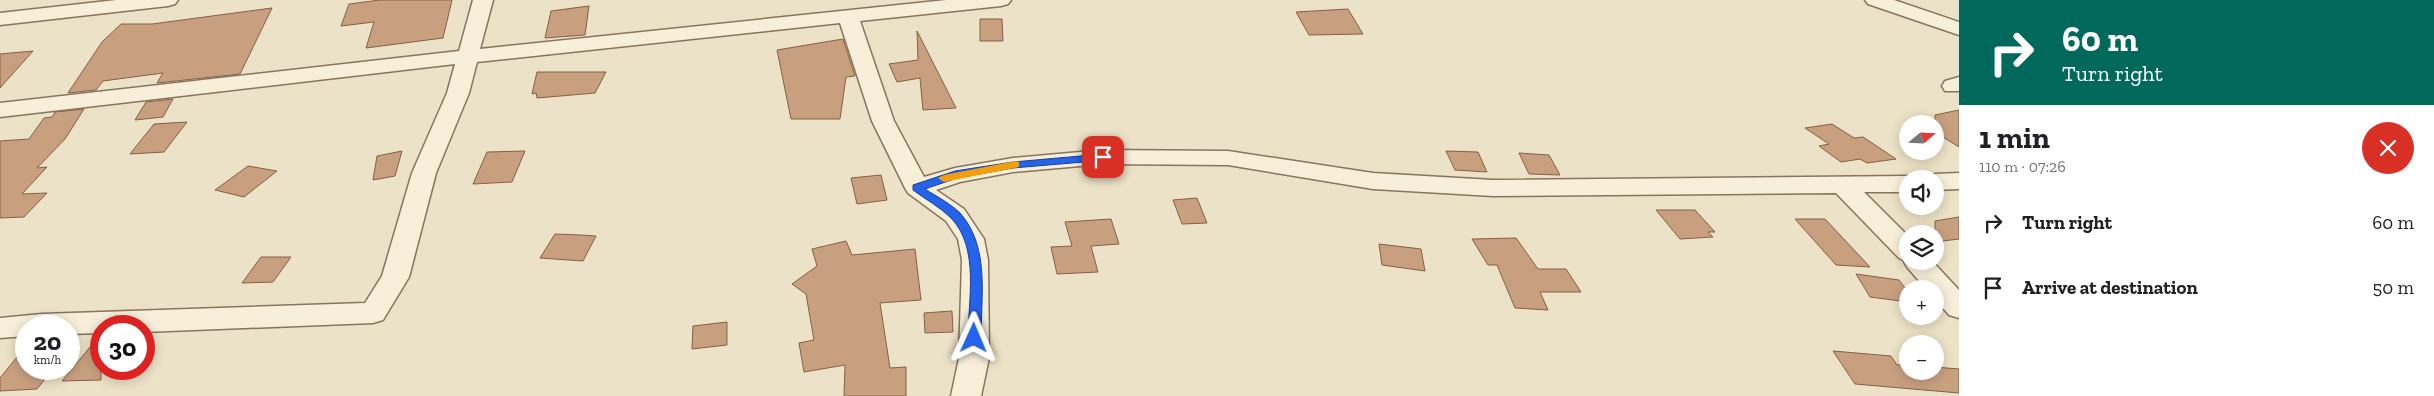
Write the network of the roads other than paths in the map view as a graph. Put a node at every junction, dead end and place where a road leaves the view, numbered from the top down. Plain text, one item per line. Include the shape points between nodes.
1 (168, 0) edge
2 (483, 0) edge
3 (1001, 0) edge
4 (1875, 0) edge
5 (848, 16) junction
6 (0, 19) edge
7 (1959, 29) edge
8 (467, 57) junction
9 (0, 110) edge
10 (1944, 182) edge
11 (1959, 182) edge
12 (1899, 184) edge
13 (1843, 186) junction
14 (917, 188) junction
15 (1899, 243) edge
16 (1924, 270) edge
17 (1959, 308) edge
18 (0, 328) edge
19 (966, 396) edge

1 - 6 street
2 - 8 street
3 - 5 street
4 - 7 street
5 - 8 street
5 - 14 street via 883,121
8 - 9 street
8 - 18 street via 458,93 424,173 395,277 373,313
10 - 11 street
12 - 13 street
13 - 14 street via 1493,188 1373,181 1228,158 1103,157 1013,165 955,175
13 - 15 street
14 - 19 street via 955,216 970,239 975,260 974,358
16 - 17 street

